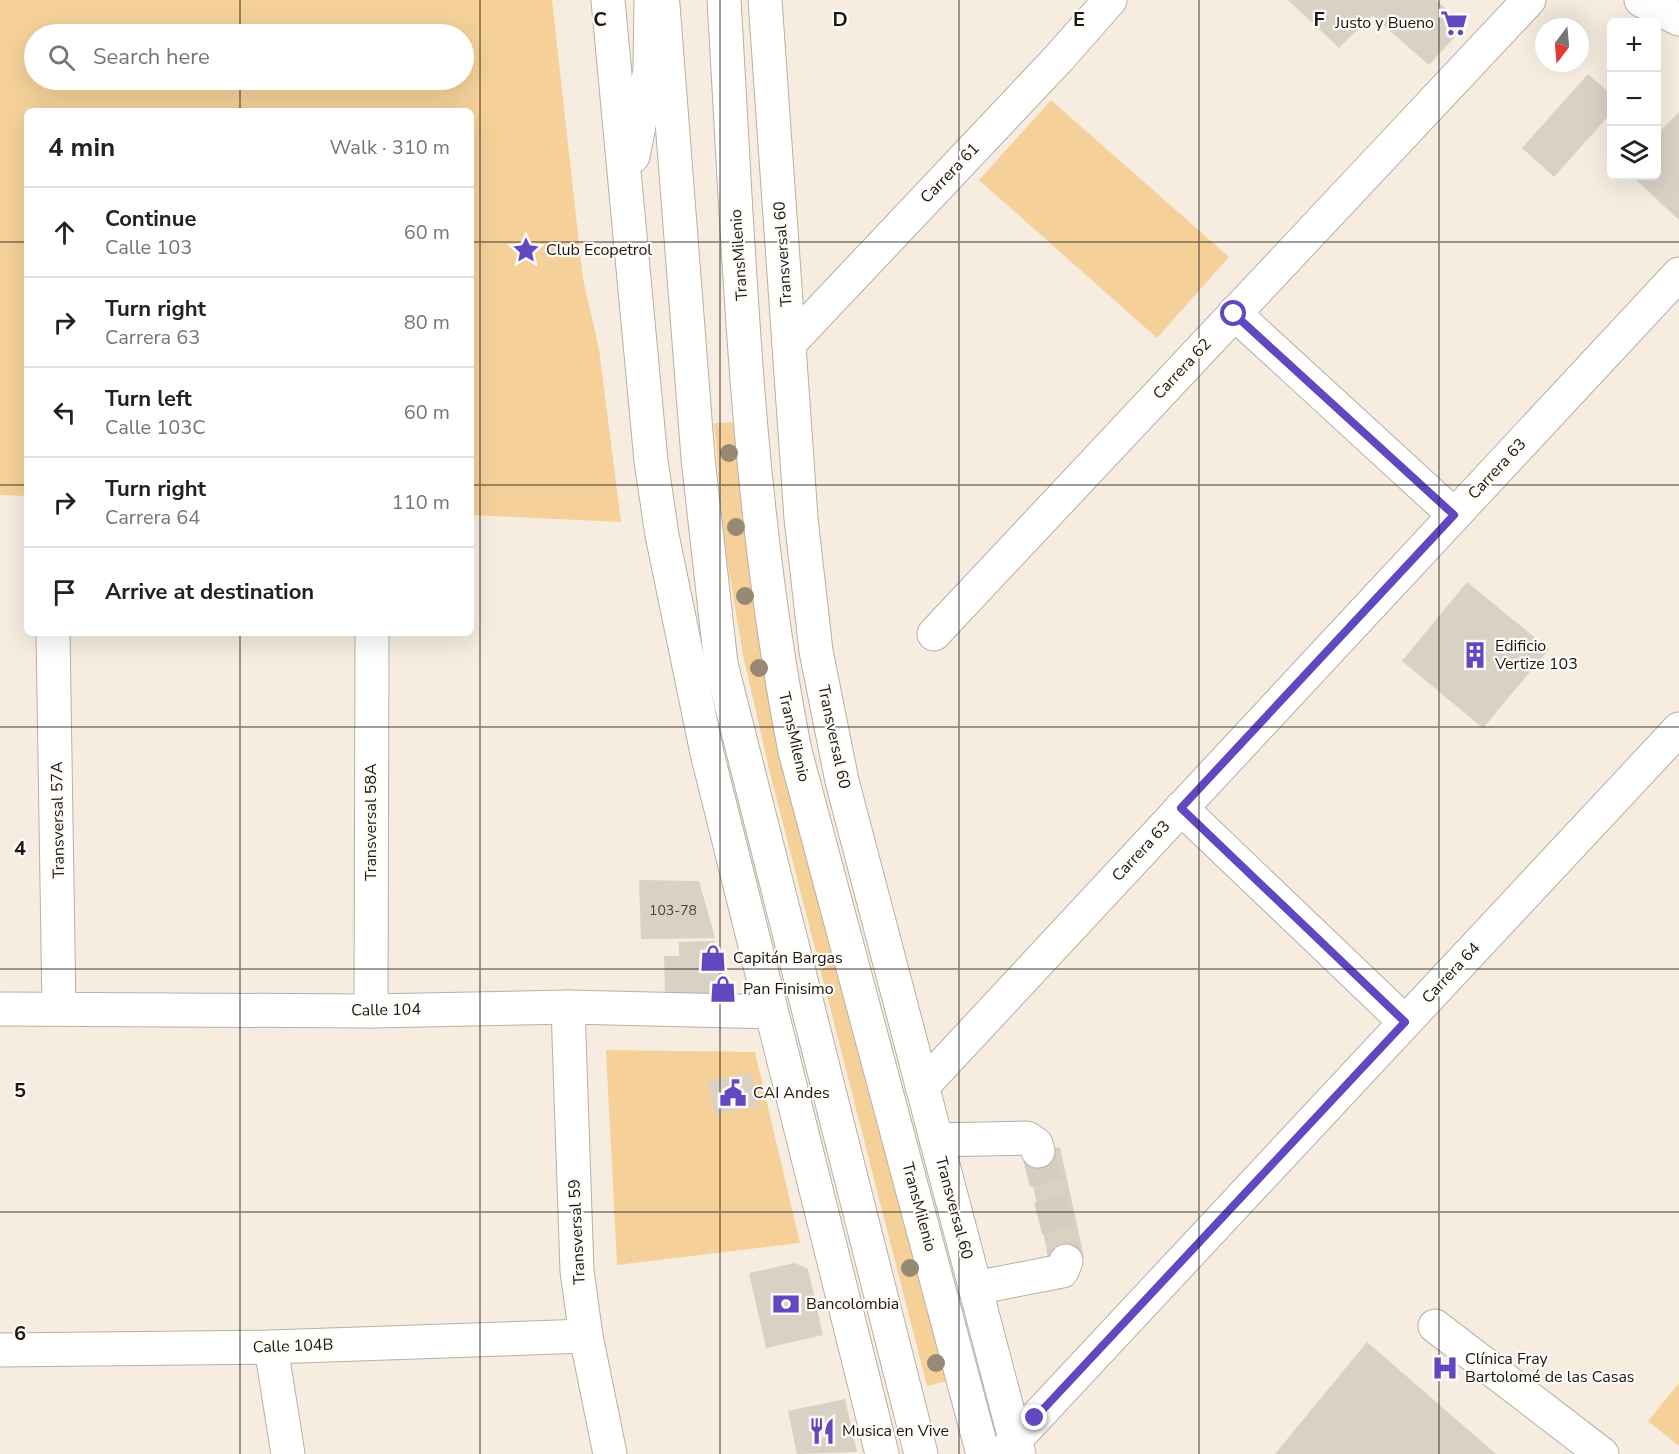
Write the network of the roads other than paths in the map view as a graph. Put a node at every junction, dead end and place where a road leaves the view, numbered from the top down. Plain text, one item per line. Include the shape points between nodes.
1 (608, 0) edge
2 (651, 0) edge
3 (663, 0) edge
4 (724, 0) edge
5 (765, 0) edge
6 (1110, 0) edge
7 (1529, 0) edge
8 (1641, 0) edge
9 (1679, 19) edge
10 (628, 202) junction
11 (1679, 274) edge
12 (1234, 314) junction
13 (789, 344) junction
14 (1454, 515) junction
15 (934, 634) dead end
16 (53, 636) edge
17 (372, 636) edge
18 (1679, 729) edge
19 (1181, 808) junction
20 (568, 1006) junction
21 (59, 1008) junction
22 (0, 1009) edge
23 (371, 1011) junction
24 (771, 1012) junction
25 (1405, 1022) junction
26 (922, 1087) junction
27 (936, 1140) junction
28 (1038, 1151) dead end
29 (1066, 1261) dead end
30 (975, 1288) junction
31 (1435, 1326) dead end
32 (586, 1336) junction
33 (271, 1347) junction
34 (0, 1350) edge
35 (1012, 1449) edge
36 (288, 1454) edge
37 (610, 1454) edge
38 (882, 1454) edge
39 (921, 1454) edge
40 (983, 1454) edge
41 (1602, 1454) edge

1 - 10 street
2 - 10 street via 650,70 630,171
3 - 39 street via 698,458 721,664
4 - 40 street, TransMilenio via 752,450 778,664 795,751
5 - 13 street, Transversal 60
6 - 13 street, Carrera 61
7 - 12 street, Carrera 62
8 - 9 street
10 - 24 street via 651,461 662,535 707,753
11 - 14 street, Carrera 63
12 - 14 street
12 - 15 street, Carrera 62
13 - 26 street, Transversal 60 via 801,518 816,651 842,781
14 - 19 street, Carrera 63
16 - 21 street, Transversal 57A
17 - 23 street, Transversal 58A
18 - 25 street, Carrera 64
19 - 25 street
19 - 26 street, Carrera 63
20 - 23 street, Calle 104
20 - 24 street, Calle 104
20 - 32 street, Transversal 59 via 578,1271
21 - 22 street, Calle 104
21 - 23 street, Calle 104
24 - 38 street
25 - 35 street, Carrera 64
26 - 27 street, Transversal 60
27 - 28 street via 1027,1138
27 - 30 street, Transversal 60
29 - 30 street via 1062,1271
30 - 35 street, Transversal 60
31 - 41 street
32 - 33 street, Calle 104B
32 - 37 street, Transversal 59
33 - 34 street, Calle 104B
33 - 36 street

